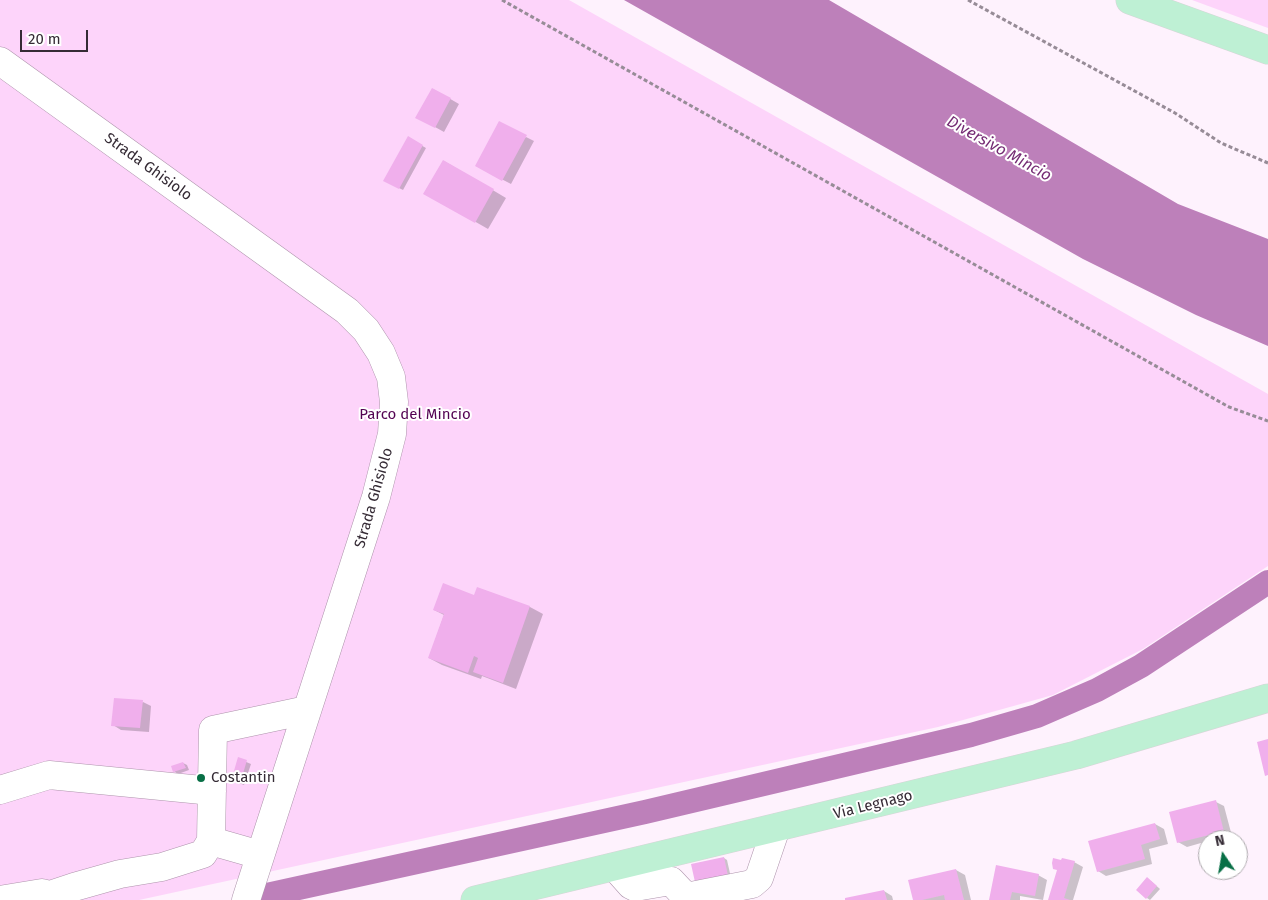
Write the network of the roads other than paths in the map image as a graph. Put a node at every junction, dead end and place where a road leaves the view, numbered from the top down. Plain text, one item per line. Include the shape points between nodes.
1 (1130, 0) edge
2 (1268, 50) edge
3 (0, 61) edge
4 (1268, 698) edge
5 (307, 710) junction
6 (0, 790) edge
7 (212, 791) junction
8 (776, 828) junction
9 (211, 841) junction
10 (260, 856) junction
11 (615, 867) junction
12 (48, 897) edge
13 (0, 900) edge
14 (246, 900) edge
15 (475, 900) edge

1 - 2 main road
3 - 5 street, Strada Ghisiolo via 347,311 381,352 391,377 394,402 392,434 376,496
4 - 8 main road, Via Legnago via 1076,756
5 - 7 street via 213,730
5 - 10 street, Strada Ghisiolo
6 - 7 street via 49,774
7 - 9 street
8 - 11 main road, Via Legnago
8 - 11 street via 759,878 752,884 686,897 671,881 635,887
9 - 10 street
9 - 12 street via 203,854 162,867 120,874
10 - 14 street, Strada Ghisiolo
11 - 15 main road, Via Legnago
12 - 13 street via 42,893

